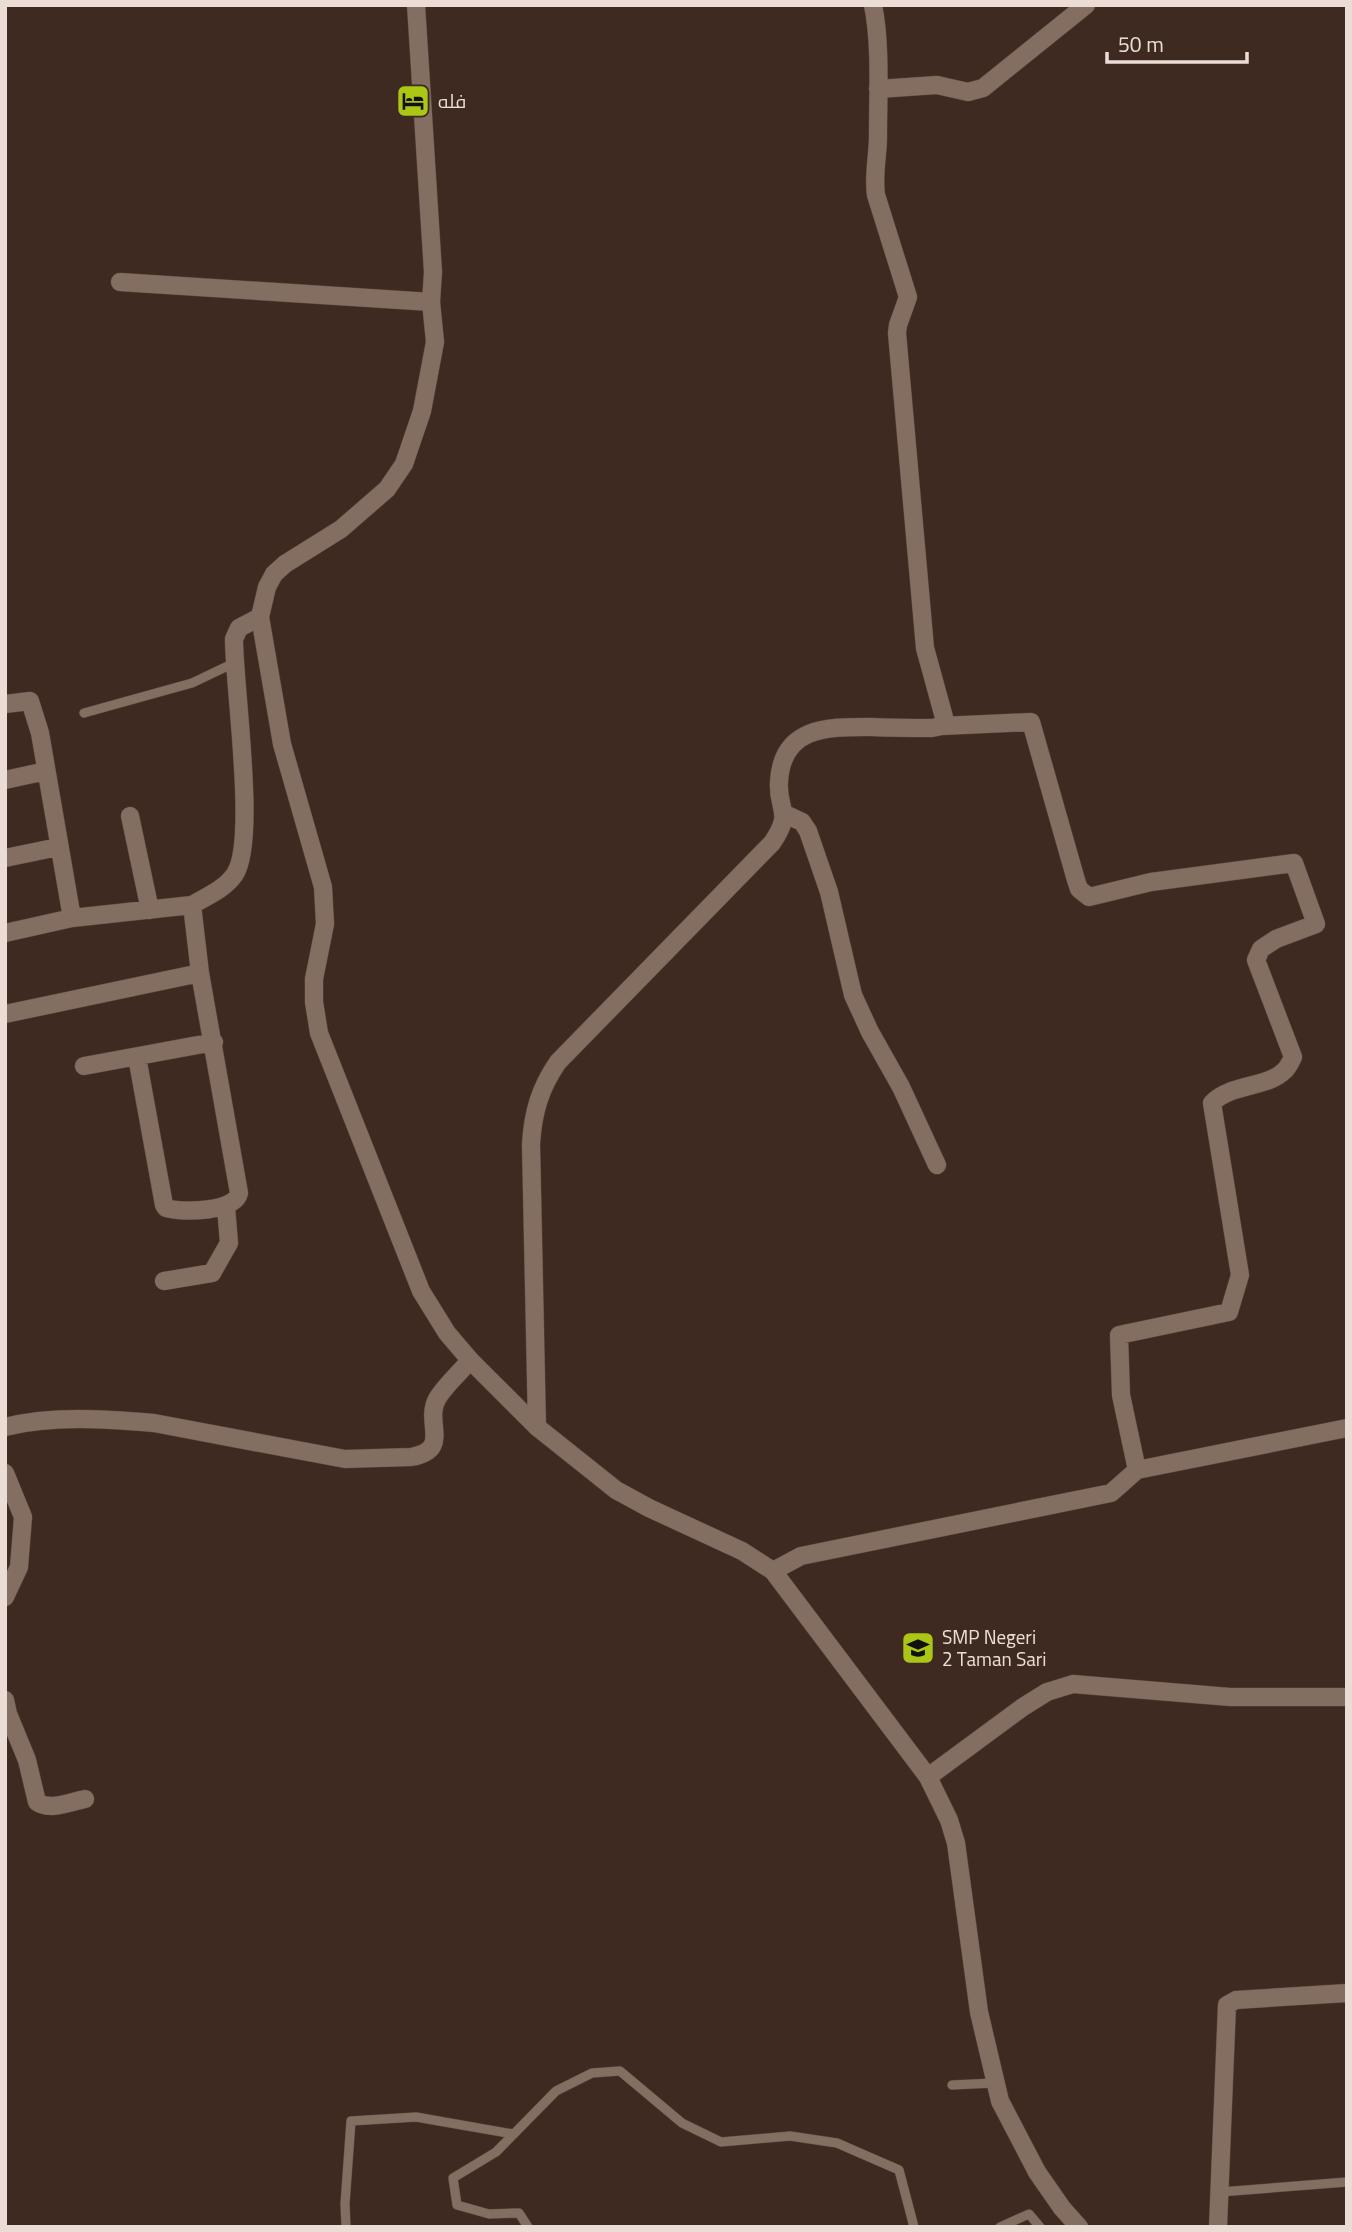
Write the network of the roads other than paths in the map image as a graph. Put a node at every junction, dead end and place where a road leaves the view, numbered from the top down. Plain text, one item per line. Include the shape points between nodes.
1 (416, 5) edge
2 (873, 5) edge
3 (1086, 5) edge
4 (878, 89) junction
5 (121, 282) dead end
6 (431, 302) junction
7 (260, 617) junction
8 (234, 663) junction
9 (5, 704) edge
10 (84, 713) dead end
11 (942, 726) junction
12 (47, 771) junction
13 (5, 780) edge
14 (785, 814) junction
15 (130, 816) dead end
16 (58, 847) junction
17 (5, 858) edge
18 (192, 905) junction
19 (149, 909) junction
20 (72, 918) junction
21 (5, 933) edge
22 (200, 973) junction
23 (5, 1014) edge
24 (214, 1042) junction
25 (137, 1057) junction
26 (84, 1066) dead end
27 (937, 1165) dead end
28 (226, 1207) junction
29 (164, 1281) dead end
30 (470, 1360) junction
31 (5, 1427) edge
32 (537, 1427) junction
33 (1347, 1428) edge
34 (1137, 1470) junction
35 (5, 1473) edge
36 (773, 1571) junction
37 (5, 1597) edge
38 (1347, 1696) edge
39 (5, 1700) edge
40 (928, 1777) junction
41 (85, 1799) dead end
42 (1347, 1993) edge
43 (995, 2083) junction
44 (952, 2085) dead end
45 (513, 2134) junction
46 (1347, 2182) edge
47 (1220, 2192) junction
48 (346, 2227) edge
49 (528, 2227) edge
50 (914, 2227) edge
51 (1000, 2227) edge
52 (1040, 2227) edge
53 (1079, 2227) edge
54 (1218, 2227) edge

1 - 6 street via 433,272
2 - 4 street
3 - 4 street via 983,88 968,92 937,85
4 - 11 street via 874,182 908,297 897,333 925,648 945,718
5 - 6 street
6 - 7 street via 435,342 422,411 404,464 387,489 341,529 274,574
7 - 8 street via 239,628
7 - 30 street via 282,744 323,887 325,924 314,979 318,1033 421,1291
8 - 10 lane via 192,683
8 - 18 street via 243,843 237,872
9 - 12 street via 30,701
11 - 14 street via 820,728 804,736 788,751 780,772
11 - 34 street via 1031,722 1076,880 1089,897 1151,882 1294,863 1315,924 1276,939 1261,949 1256,960 1293,1057 1285,1071 1221,1094 1212,1103 1240,1275 1229,1312 1119,1335 1121,1395
12 - 13 street
12 - 16 street
14 - 27 street via 802,822 808,831 829,892 853,995
14 - 32 street via 772,843 558,1062 537,1101 531,1144
15 - 19 street
16 - 17 street
16 - 20 street
18 - 19 street
18 - 22 street
19 - 20 street
20 - 21 street
22 - 23 street
22 - 24 street
24 - 25 street
24 - 28 street via 239,1193
25 - 26 street
25 - 28 street via 164,1205 178,1210
28 - 29 street via 229,1243 212,1273
30 - 31 street via 437,1399 431,1448 421,1456 345,1459 132,1421 43,1421
30 - 32 street
32 - 36 street via 616,1490 742,1551
33 - 34 street
34 - 36 street via 1111,1493 802,1556
35 - 37 street via 23,1517 19,1567
36 - 40 street
38 - 40 street via 1230,1697 1073,1684 1047,1692 1023,1707
39 - 41 street via 37,1802 57,1805
40 - 43 street via 956,1843 979,2012
42 - 47 street via 1236,2000 1227,2005
43 - 44 lane
43 - 53 street via 1037,2172
45 - 48 lane via 416,2117 351,2121
45 - 49 lane via 496,2152 453,2178 457,2205 489,2214 519,2213
45 - 50 lane via 556,2091 592,2073 620,2071 682,2123 721,2142 790,2136 837,2143 899,2170
46 - 47 lane
47 - 54 street
51 - 52 lane via 1029,2214

